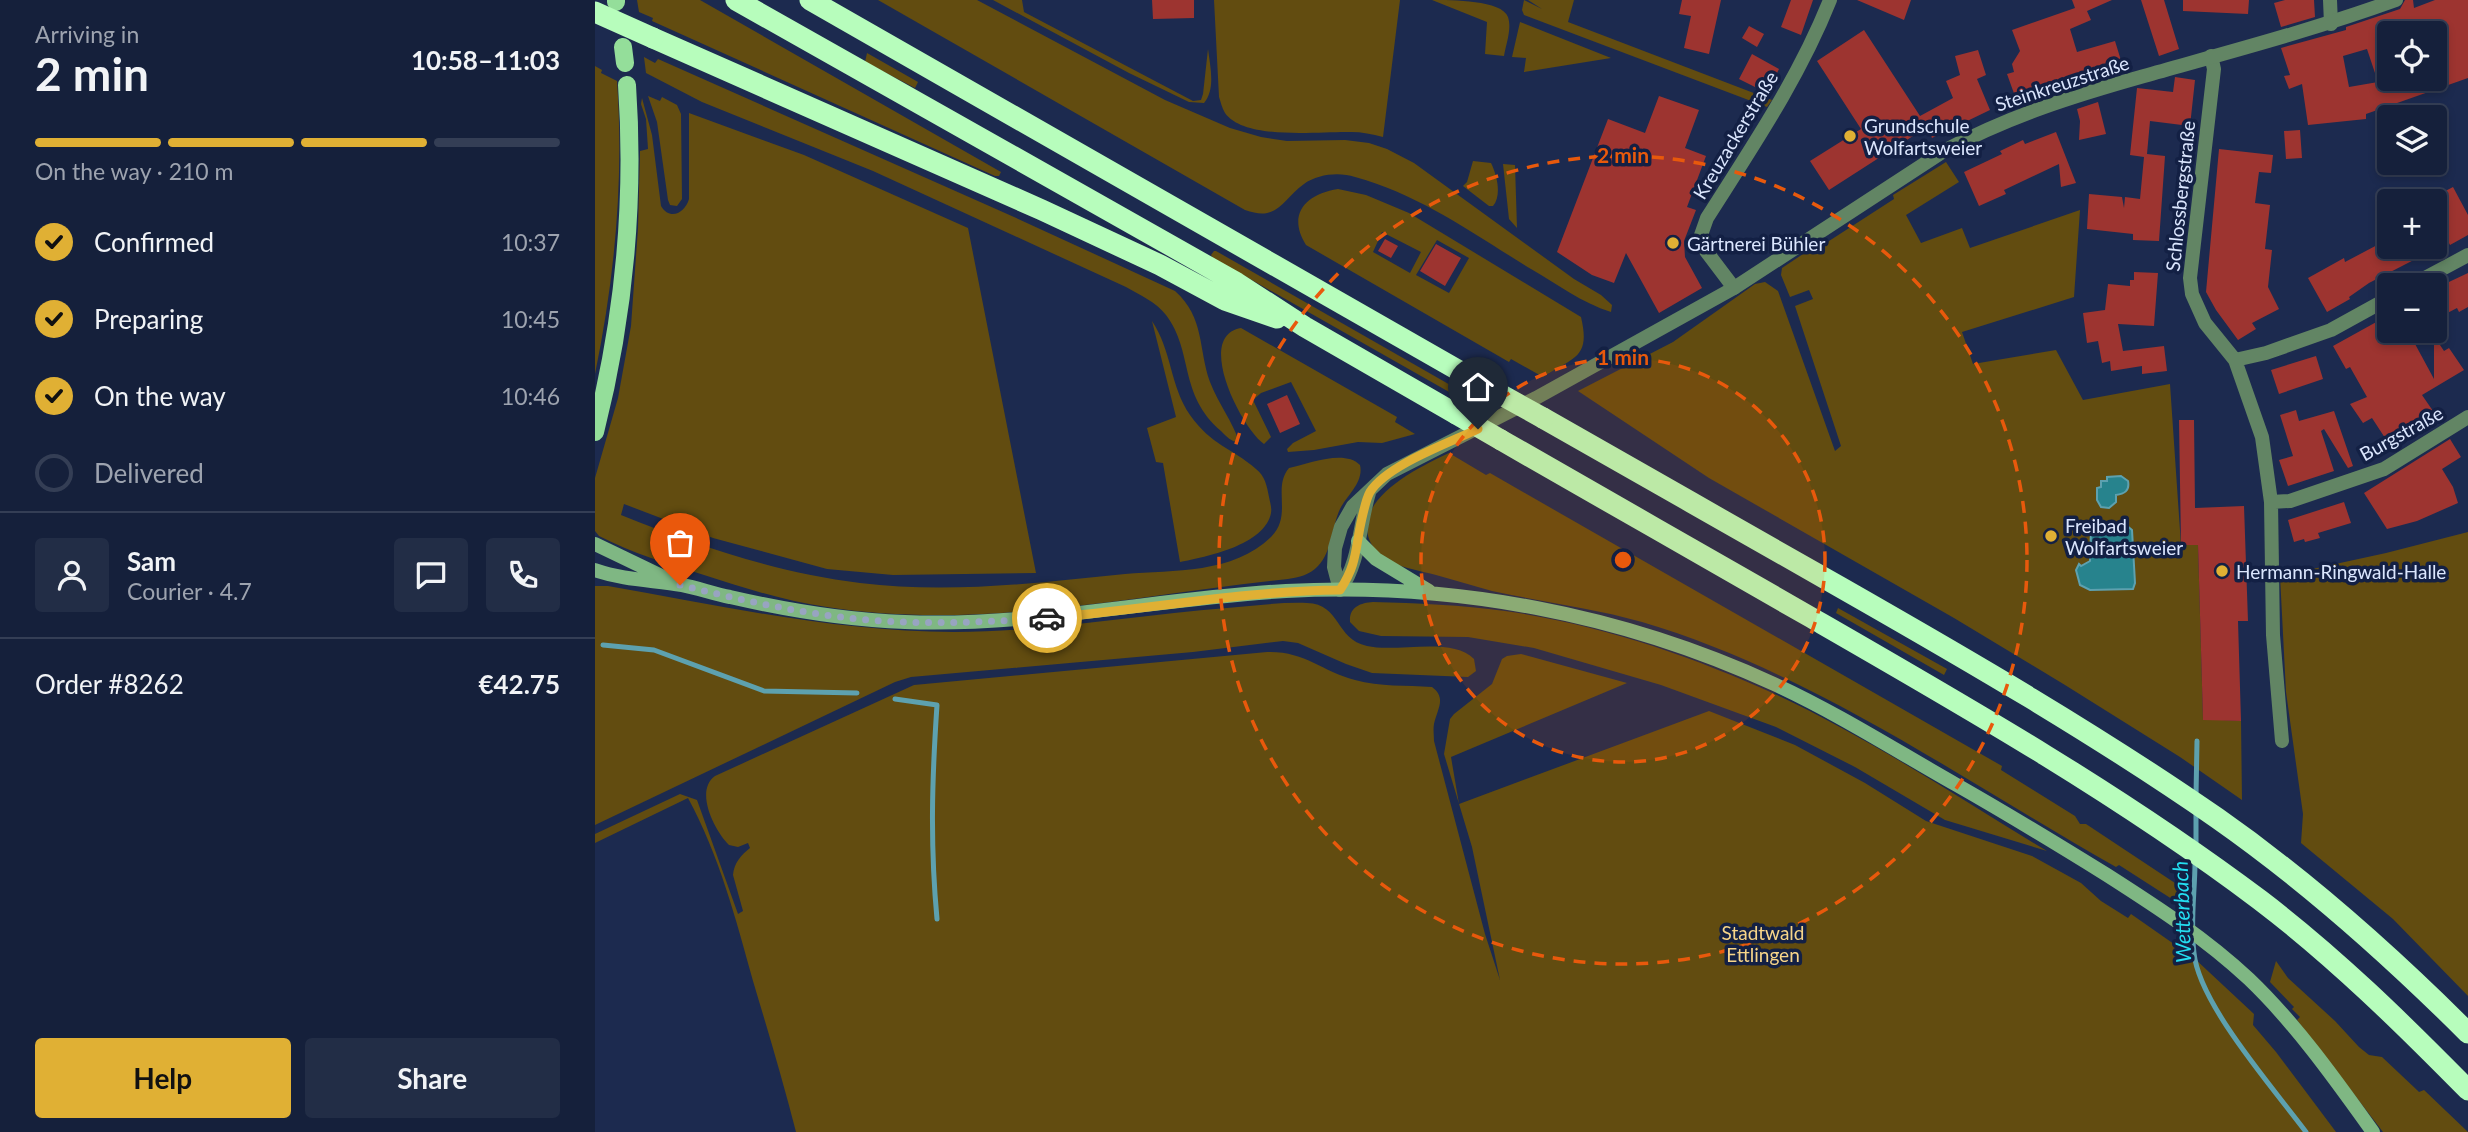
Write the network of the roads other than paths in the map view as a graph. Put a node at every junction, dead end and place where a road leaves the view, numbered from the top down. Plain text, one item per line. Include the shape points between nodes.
1 (736, 0) edge
2 (810, 0) edge
3 (1830, 0) edge
4 (2330, 0) edge
5 (2396, 0) edge
6 (595, 12) edge
7 (2331, 24) junction
8 (2211, 57) junction
9 (627, 85) dead end
10 (2468, 254) edge
11 (2434, 273) edge
12 (1734, 288) junction
13 (2377, 305) edge
14 (1305, 327) junction
15 (2235, 360) junction
16 (2468, 417) edge
17 (595, 432) edge
18 (1369, 493) junction
19 (2271, 502) junction
20 (1358, 541) junction
21 (595, 544) edge
22 (595, 571) edge
23 (680, 585) junction
24 (1340, 590) junction
25 (1433, 594) junction
26 (2282, 741) dead end
27 (2468, 1033) edge
28 (2468, 1090) edge
29 (2373, 1132) edge

1 - 14 highway via 1237,283
2 - 27 highway, bridge via 2118,752 2275,861 2372,942
3 - 12 street, Kreuzackerstraße via 1773,114 1707,218 1701,235 1706,251
4 - 7 street
5 - 7 street, Steinkreuzstraße
6 - 14 highway, bridge via 1042,210 1225,300
7 - 8 street, Steinkreuzstraße
8 - 12 street, Steinkreuzstraße via 2051,103 1980,131
8 - 15 street, Schlossbergstraße via 2214,69 2190,278 2205,323
9 - 17 main road via 627,252 614,349
10 - 11 street
12 - 18 street, Steinkreuzstraße via 1517,408 1399,467
13 - 15 street via 2331,330
14 - 28 highway, bridge via 1874,654 2154,824 2261,901 2355,980
15 - 19 street, Schlossbergstraße via 2263,437
16 - 19 street, Burgstraße via 2384,469 2290,501
18 - 20 street
18 - 24 street, Steinkreuzstraße via 1353,506 1341,527 1333,567
19 - 26 street, Schlossbergstraße via 2273,635
20 - 24 street via 1354,567
20 - 25 main road via 1376,559
21 - 23 main road
22 - 23 main road
23 - 24 main road via 840,617 929,623 1044,618 1228,596
24 - 25 main road
25 - 29 main road via 1509,602 1675,644 1748,672 1847,721 2186,926 2277,1009

